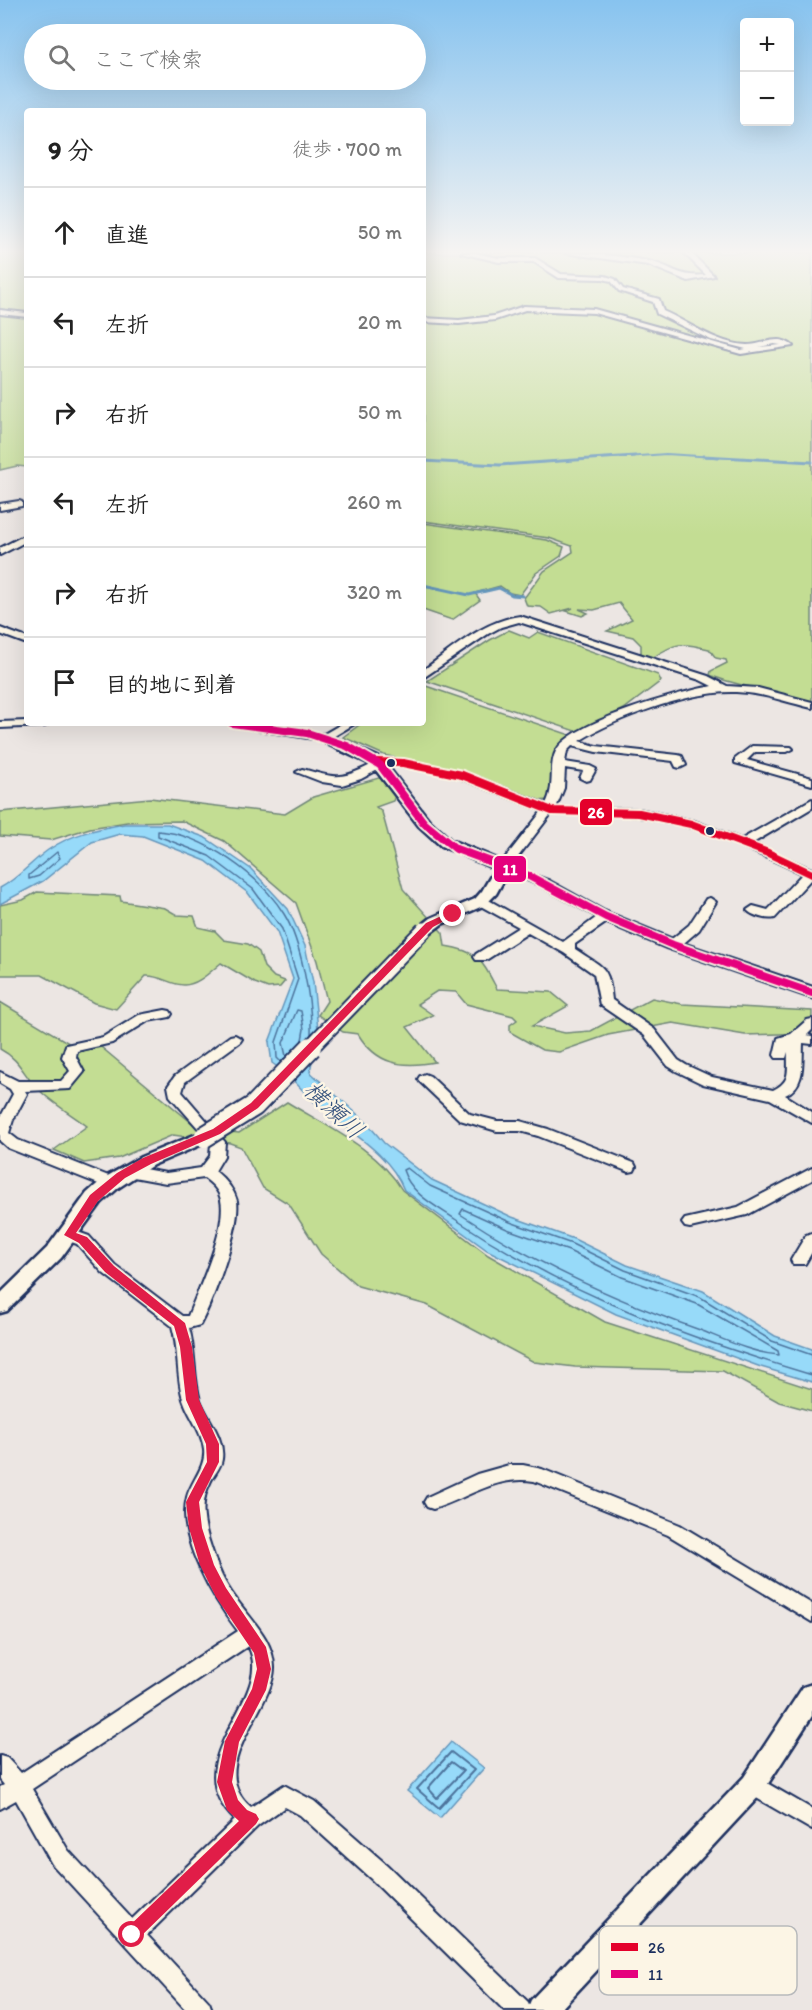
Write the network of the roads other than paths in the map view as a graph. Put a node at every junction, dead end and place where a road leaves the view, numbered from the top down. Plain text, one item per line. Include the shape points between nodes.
1 (721, 347) edge
2 (783, 347) edge
3 (19, 504) dead end
4 (0, 507) edge
5 (24, 539) edge
6 (0, 552) edge
7 (24, 630) edge
8 (3, 634) edge
9 (24, 640) edge
10 (426, 663) edge
11 (436, 666) junction
12 (426, 673) edge
13 (723, 688) junction
14 (812, 705) edge
15 (24, 724) edge
16 (0, 725) edge
17 (251, 726) edge
18 (346, 726) edge
19 (326, 738) junction
20 (569, 742) junction
21 (787, 749) dead end
22 (379, 763) junction
23 (558, 764) junction
24 (680, 765) dead end
25 (302, 772) dead end
26 (586, 778) dead end
27 (812, 782) edge
28 (812, 803) edge
29 (548, 809) junction
30 (744, 843) junction
31 (504, 867) junction
32 (811, 874) edge
33 (482, 901) junction
34 (710, 902) dead end
35 (753, 910) dead end
36 (606, 917) junction
37 (526, 928) junction
38 (673, 945) junction
39 (568, 950) junction
40 (481, 957) dead end
41 (812, 993) edge
42 (165, 1014) dead end
43 (812, 1023) edge
44 (796, 1037) junction
45 (235, 1039) dead end
46 (812, 1040) edge
47 (781, 1055) dead end
48 (0, 1077) edge
49 (425, 1079) dead end
50 (15, 1086) junction
51 (774, 1095) junction
52 (812, 1118) edge
53 (1, 1133) edge
54 (629, 1167) dead end
55 (128, 1171) junction
56 (206, 1173) junction
57 (812, 1173) edge
58 (111, 1183) junction
59 (690, 1223) dead end
60 (69, 1235) junction
61 (812, 1239) edge
62 (800, 1260) dead end
63 (0, 1306) edge
64 (179, 1323) junction
65 (433, 1502) dead end
66 (812, 1614) edge
67 (250, 1634) junction
68 (812, 1695) edge
69 (0, 1765) edge
70 (753, 1785) junction
71 (19, 1786) junction
72 (0, 1799) edge
73 (251, 1819) junction
74 (812, 1820) edge
75 (620, 1926) edge
76 (132, 1935) junction
77 (599, 1948) edge
78 (201, 2010) edge
79 (520, 2010) edge
80 (541, 2010) edge

1 - 2 street via 741,352
3 - 4 street
5 - 6 street
7 - 8 street
8 - 9 street
10 - 11 street
11 - 12 street
11 - 13 street via 509,620 520,619 704,678
13 - 14 street via 781,696
13 - 20 street via 670,697
15 - 16 street
17 - 19 street
18 - 19 street
19 - 22 street
20 - 23 street
20 - 24 street via 596,749 678,758
21 - 27 street via 752,749 739,761
22 - 25 street via 345,782 333,783
22 - 29 street via 403,763 462,776
22 - 31 street via 434,833 456,849
23 - 26 street via 590,769
23 - 29 street via 558,788
28 - 30 street
29 - 30 street via 646,814 691,824
29 - 31 street
30 - 32 street
31 - 33 street
31 - 36 street
32 - 35 street via 771,915
33 - 37 street
33 - 55 street, bridge via 437,920 424,930 254,1106 204,1137
34 - 38 street via 694,927
36 - 38 street
36 - 39 street via 569,943
37 - 39 street
37 - 40 street
38 - 41 street
39 - 51 street via 599,971 605,1002 649,1032 673,1063 708,1081
42 - 50 street via 144,1018 107,1040 71,1048 69,1057 77,1072 65,1086
43 - 44 street
44 - 46 street
44 - 47 street via 783,1041
44 - 51 street via 794,1081
45 - 56 street via 175,1086 175,1093 218,1142 217,1156
48 - 50 street
49 - 54 street via 465,1117 543,1132
50 - 53 street via 20,1094
51 - 52 street
53 - 58 street via 13,1144
55 - 56 street via 166,1178
55 - 58 street
56 - 64 street via 225,1190 229,1216 194,1321
57 - 59 street via 742,1211
58 - 60 street via 94,1198
60 - 63 street
60 - 64 street via 83,1240 110,1269
61 - 62 street
64 - 67 street via 192,1400 213,1444 213,1462 193,1502 196,1528 207,1565 221,1593
65 - 66 street via 504,1471 536,1474 674,1530
67 - 71 street
67 - 73 street via 261,1651 264,1669 259,1690 232,1741 225,1782 232,1805
68 - 70 street
69 - 71 street
70 - 74 street
70 - 75 street
71 - 72 street
71 - 76 street via 60,1857
73 - 76 street
73 - 79 street via 284,1795 307,1808 379,1872
76 - 78 street
77 - 80 street

